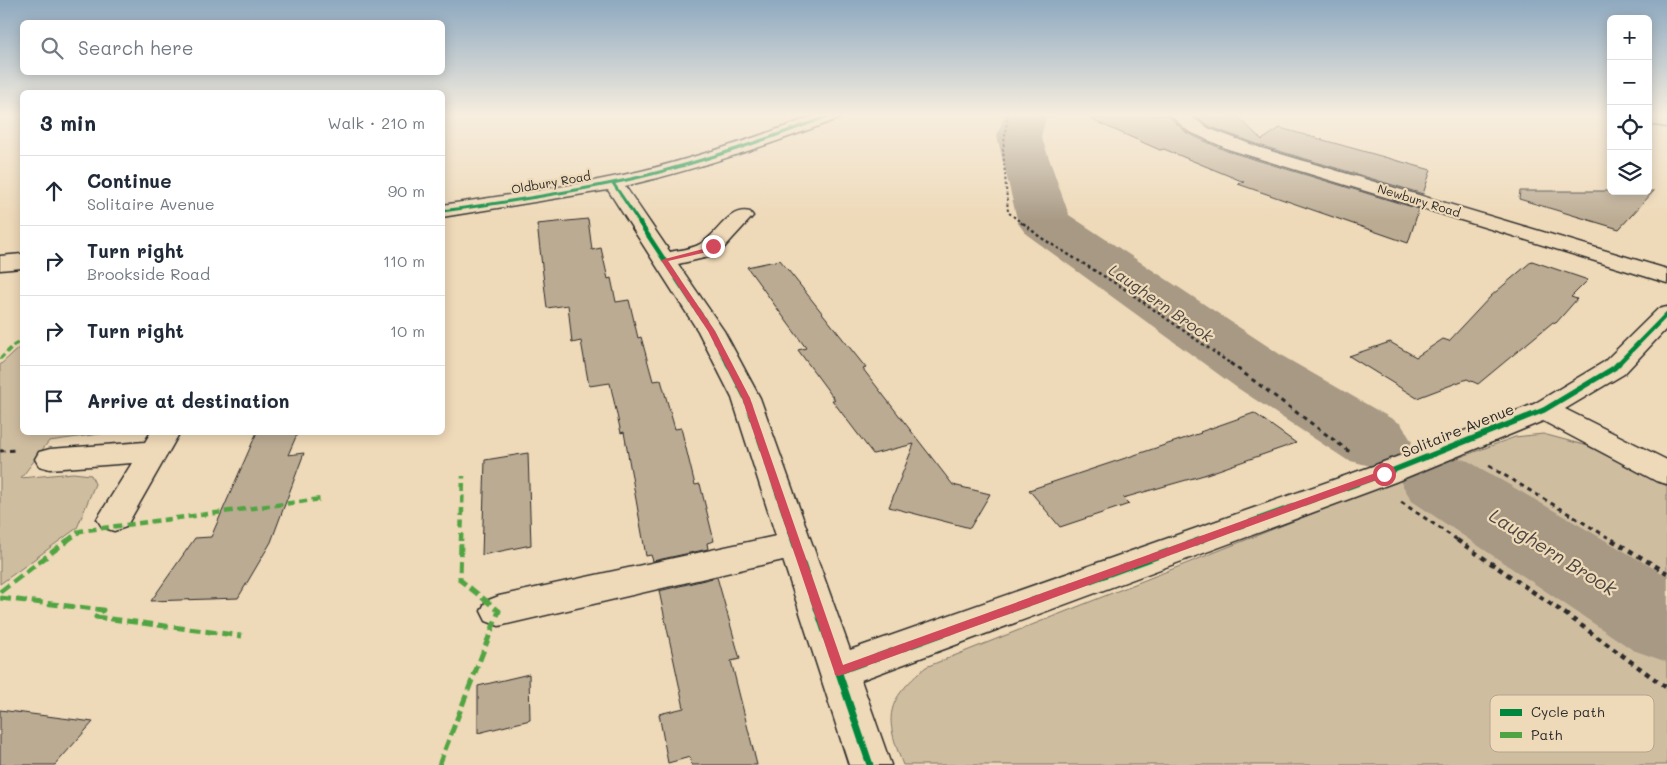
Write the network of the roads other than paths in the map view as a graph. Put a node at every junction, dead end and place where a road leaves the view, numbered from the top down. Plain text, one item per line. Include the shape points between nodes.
1 (737, 150) edge
2 (1249, 150) edge
3 (613, 183) junction
4 (445, 211) edge
5 (743, 216) dead end
6 (664, 260) junction
7 (20, 261) edge
8 (0, 263) edge
9 (1667, 276) edge
10 (1667, 314) edge
11 (1544, 410) junction
12 (161, 442) edge
13 (50, 459) dead end
14 (1667, 473) edge
15 (114, 519) dead end
16 (796, 544) junction
17 (499, 610) dead end
18 (839, 671) junction
19 (870, 765) edge

1 - 3 street, Oldbury Road
2 - 9 street, Newbury Road
3 - 4 street, Oldbury Road
3 - 6 street
5 - 6 street via 713,246
6 - 16 street via 712,331 746,398
7 - 8 street
10 - 11 street, Solitaire Avenue via 1614,368
11 - 14 street
11 - 18 street, Solitaire Avenue via 1454,446 1369,469
12 - 13 street
12 - 15 street
16 - 17 street
16 - 18 street
18 - 19 street

